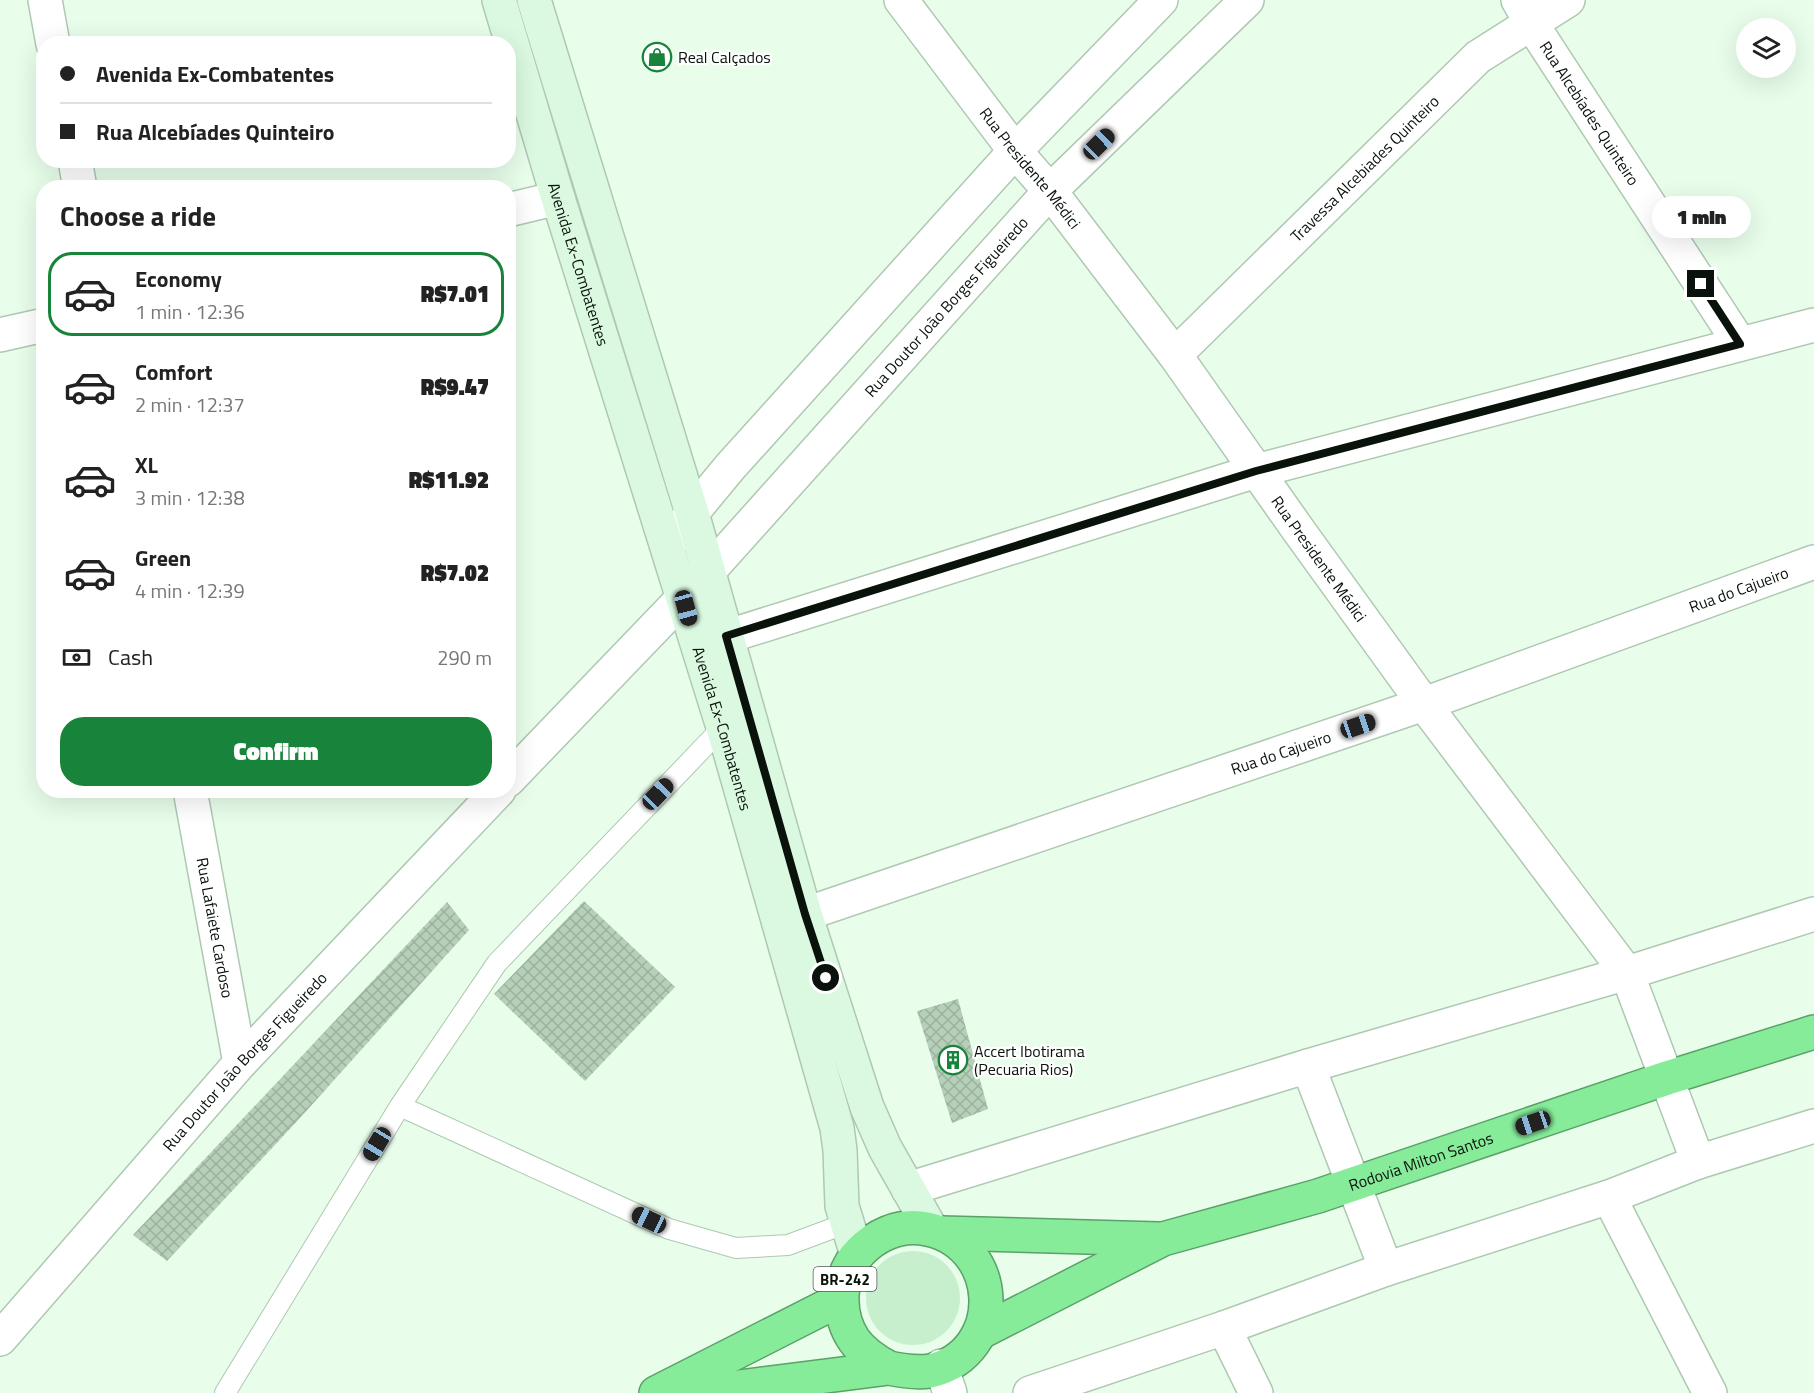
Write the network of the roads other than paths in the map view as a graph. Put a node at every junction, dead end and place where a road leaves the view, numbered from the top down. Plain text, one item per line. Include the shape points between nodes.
1 (45, 0) edge
2 (499, 0) edge
3 (534, 0) edge
4 (901, 0) edge
5 (1161, 0) edge
6 (1247, 0) edge
7 (1568, 0) edge
8 (1524, 12) edge
9 (52, 36) edge
10 (510, 36) edge
11 (516, 57) edge
12 (1015, 151) junction
13 (1050, 191) junction
14 (558, 198) junction
15 (516, 208) edge
16 (1814, 325) edge
17 (36, 327) edge
18 (0, 335) edge
19 (1740, 344) junction
20 (1175, 355) junction
21 (1256, 471) junction
22 (692, 513) junction
23 (668, 546) junction
24 (1814, 562) edge
25 (707, 573) junction
26 (682, 597) junction
27 (712, 641) junction
28 (1424, 704) junction
29 (723, 727) junction
30 (516, 772) edge
31 (191, 798) edge
32 (491, 798) edge
33 (1814, 914) edge
34 (792, 918) junction
35 (1627, 973) junction
36 (1814, 1032) edge
37 (240, 1063) junction
38 (1308, 1066) junction
39 (1667, 1078) junction
40 (400, 1106) junction
41 (1814, 1126) edge
42 (1698, 1162) junction
43 (1354, 1183) junction
44 (908, 1189) junction
45 (1609, 1197) junction
46 (847, 1223) junction
47 (937, 1231) junction
48 (1163, 1239) junction
49 (857, 1255) junction
50 (1386, 1269) junction
51 (841, 1299) junction
52 (1224, 1328) junction
53 (978, 1333) junction
54 (0, 1339) edge
55 (889, 1368) junction
56 (946, 1380) edge
57 (225, 1393) edge
58 (656, 1393) edge
59 (691, 1393) edge
60 (1030, 1393) edge
61 (1256, 1393) edge
62 (1710, 1393) edge

1 - 9 street
2 - 10 main road, Avenida Ex-Combatentes
3 - 22 main road, Avenida Ex-Combatentes
4 - 12 street, Rua Presidente Médici
5 - 12 street
6 - 13 street, Rua Doutor João Borges Figueiredo
7 - 8 street, Travessa Alcebiades Quinteiro
8 - 19 street, Rua Alcebíades Quinteiro
8 - 20 street, Travessa Alcebiades Quinteiro
11 - 14 main road, Avenida Ex-Combatentes
12 - 13 street, Rua Presidente Médici
12 - 22 street
13 - 20 street, Rua Presidente Médici
13 - 25 street, Rua Doutor João Borges Figueiredo
14 - 15 street
14 - 23 main road, Avenida Ex-Combatentes
16 - 19 street
17 - 18 street
19 - 21 street
20 - 21 street, Rua Presidente Médici
21 - 27 street
21 - 28 street, Rua Presidente Médici
22 - 23 street
22 - 25 main road, Avenida Ex-Combatentes
23 - 26 main road, Avenida Ex-Combatentes
24 - 28 street, Rua do Cajueiro
25 - 26 street, Rua Doutor João Borges Figueiredo
25 - 27 main road, Avenida Ex-Combatentes
26 - 27 main road, Avenida Ex-Combatentes
26 - 30 street
27 - 29 main road, Avenida Ex-Combatentes
27 - 34 main road, Avenida Ex-Combatentes
28 - 34 street, Rua do Cajueiro
28 - 35 street, Rua Presidente Médici
29 - 34 main road, Avenida Ex-Combatentes
29 - 40 lane via 497,963
31 - 37 street, Rua Lafaiete Cardoso
32 - 37 street, Rua Doutor João Borges Figueiredo
33 - 35 street
34 - 44 main road, Avenida Ex-Combatentes via 867,1107
34 - 46 main road, Avenida Ex-Combatentes via 837,1128 842,1206
35 - 38 street
35 - 39 street, Rua Presidente Médici
36 - 39 highway, Rodovia Milton Santos / BR-242
37 - 54 street, Rua Doutor João Borges Figueiredo
38 - 43 street
38 - 44 street
39 - 42 street, Rua Presidente Médici
39 - 43 highway, Rodovia Milton Santos / BR-242
40 - 46 lane via 669,1230 736,1248 788,1245
40 - 57 lane
41 - 42 street
42 - 45 street
43 - 48 highway, Rodovia Milton Santos / BR-242
43 - 50 street
44 - 47 main road, Avenida Ex-Combatentes
45 - 50 street
45 - 62 street
46 - 49 main road, Avenida Ex-Combatentes
47 - 48 highway, Rodovia Milton Santos
47 - 49 highway, Rodovia Milton Santos / BR-242 via 898,1229 868,1243
47 - 53 highway, Rodovia Milton Santos / BR-242 via 962,1246 977,1264 986,1287 986,1310
48 - 53 highway, Rodovia Milton Santos / BR-242
49 - 51 highway, Rodovia Milton Santos / BR-242 via 845,1276
50 - 52 street
51 - 55 highway, Rodovia Milton Santos / BR-242 via 844,1321 854,1341 869,1357
51 - 58 highway
52 - 60 street
52 - 61 street
53 - 56 highway, Rodovia Milton Santos / BR-242 via 950,1363
55 - 56 highway, Rodovia Milton Santos / BR-242 via 909,1372 930,1370
55 - 59 highway, Rodovia Milton Santos / BR-242

